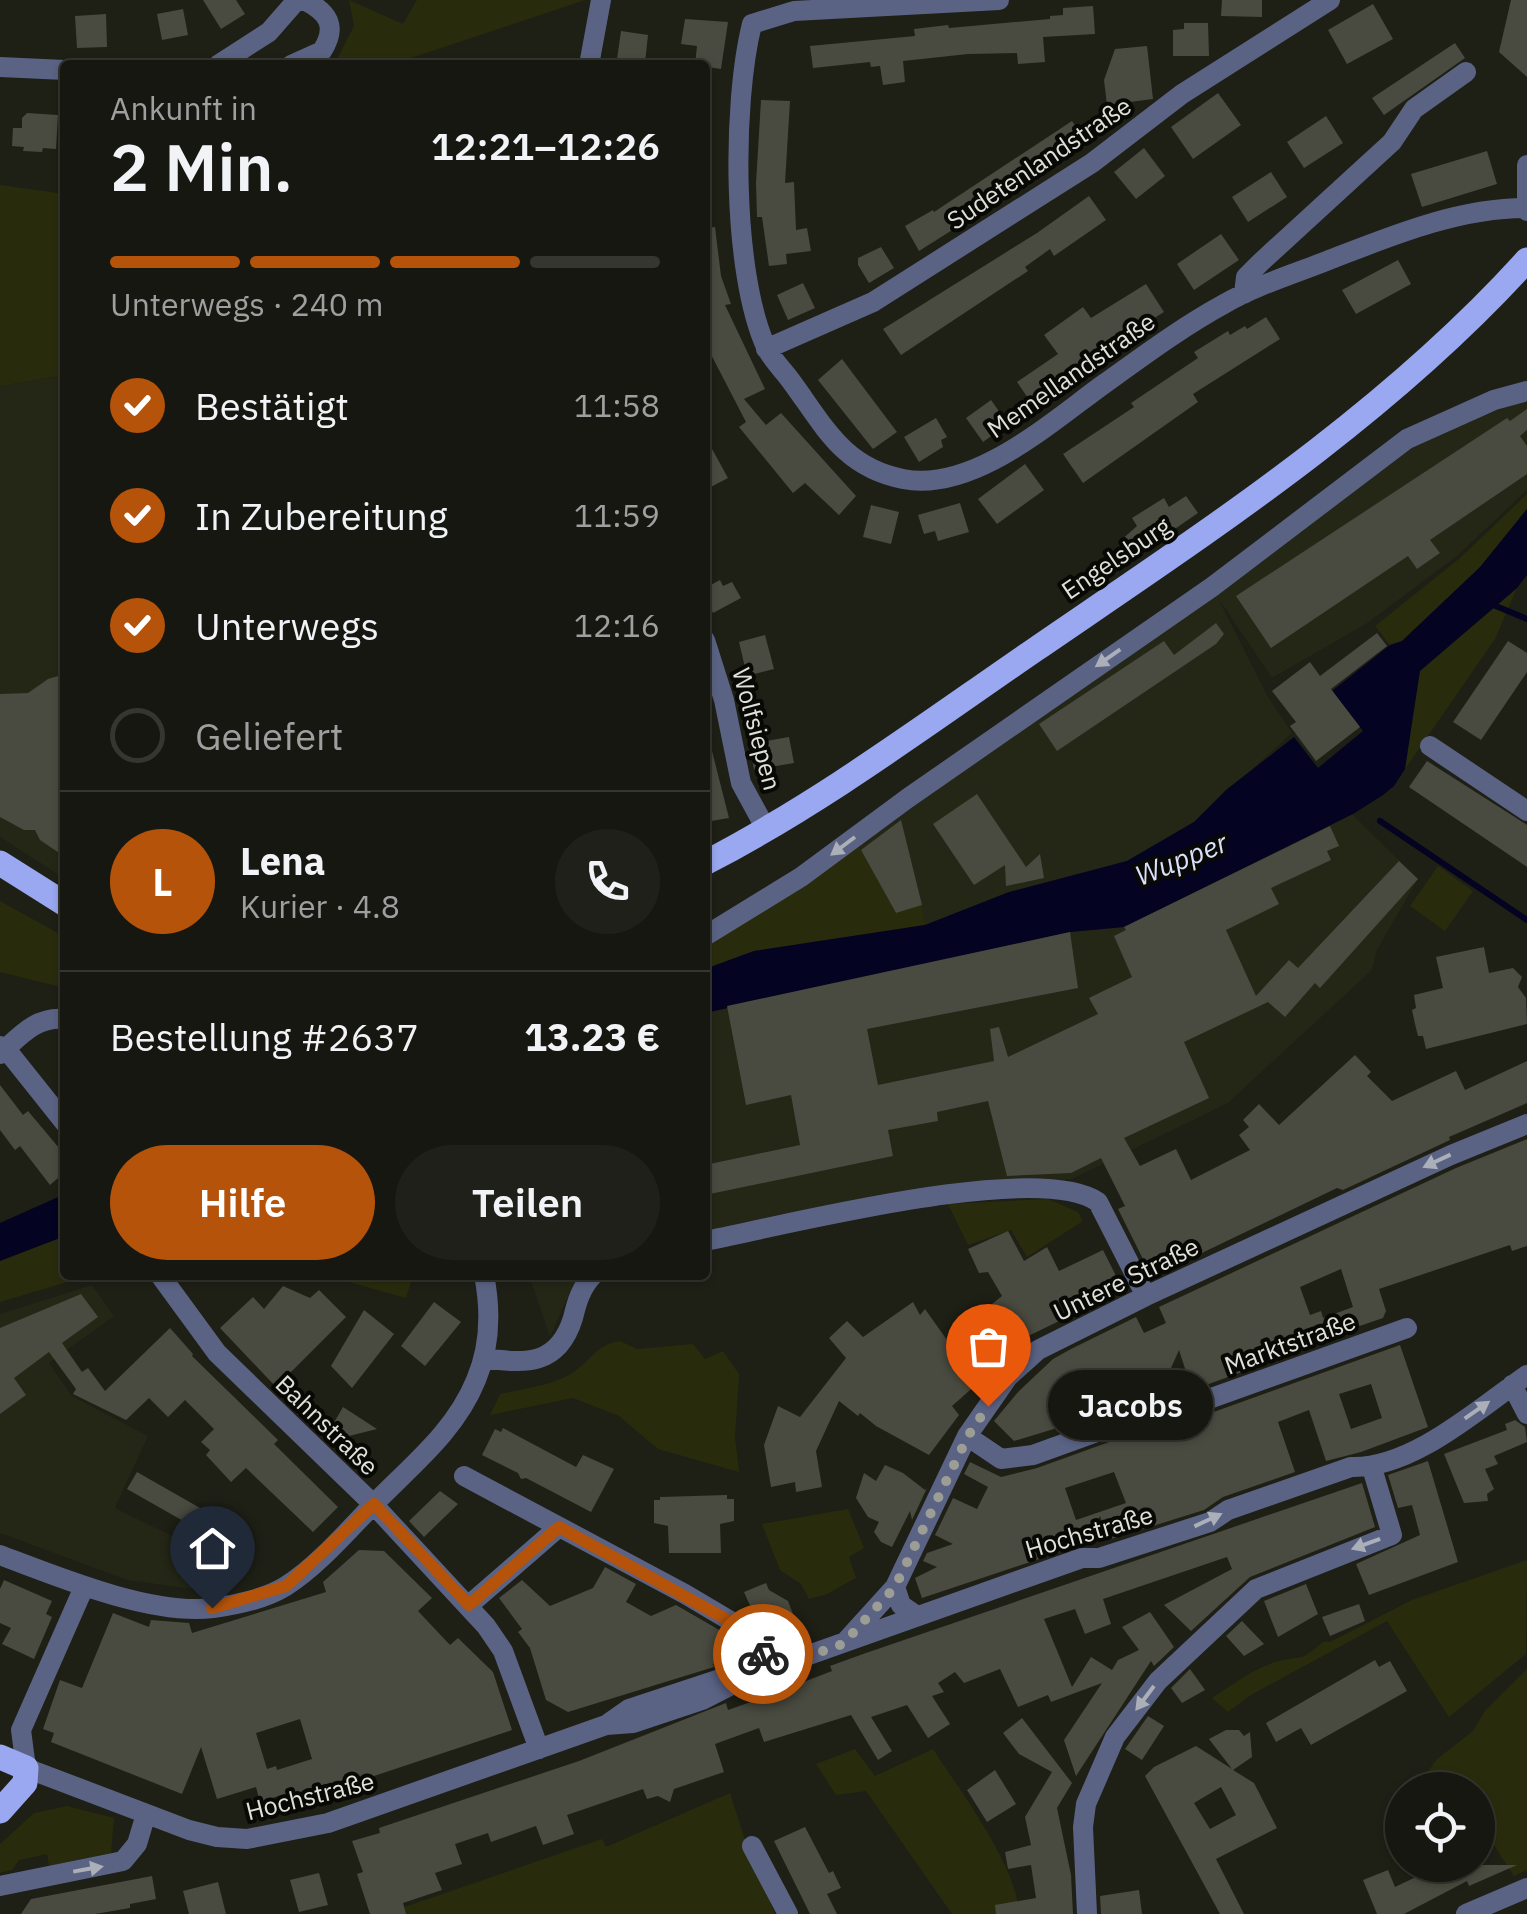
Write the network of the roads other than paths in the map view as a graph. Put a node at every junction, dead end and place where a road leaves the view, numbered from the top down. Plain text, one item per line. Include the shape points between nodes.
1 (301, 0) edge
2 (601, 0) edge
3 (999, 0) edge
4 (1330, 0) edge
5 (226, 60) edge
6 (302, 60) edge
7 (589, 60) edge
8 (0, 67) edge
9 (60, 70) edge
10 (1466, 72) dead end
11 (1527, 164) edge
12 (1526, 209) edge
13 (1527, 260) edge
14 (1244, 294) junction
15 (766, 349) junction
16 (1527, 391) edge
17 (710, 656) edge
18 (1430, 746) dead end
19 (1527, 812) edge
20 (766, 828) junction
21 (710, 859) edge
22 (0, 862) edge
23 (60, 901) edge
24 (710, 933) edge
25 (57, 1018) edge
26 (2, 1050) edge
27 (60, 1117) edge
28 (1527, 1124) edge
29 (710, 1239) edge
30 (164, 1280) edge
31 (485, 1280) edge
32 (590, 1280) edge
33 (1146, 1296) junction
34 (1407, 1328) dead end
35 (484, 1358) junction
36 (1520, 1380) edge
37 (1527, 1414) edge
38 (968, 1436) junction
39 (1372, 1468) junction
40 (464, 1476) dead end
41 (374, 1504) junction
42 (559, 1527) junction
43 (0, 1556) edge
44 (84, 1586) junction
45 (895, 1587) junction
46 (469, 1605) junction
47 (917, 1616) junction
48 (843, 1644) junction
49 (771, 1669) junction
50 (539, 1749) junction
51 (0, 1757) edge
52 (26, 1768) junction
53 (0, 1811) edge
54 (146, 1814) junction
55 (752, 1846) dead end
56 (0, 1886) edge
57 (1527, 1888) edge
58 (788, 1914) edge
59 (1087, 1914) edge
60 (1466, 1914) edge

1 - 5 street via 269,32
1 - 6 street via 323,9 330,30 322,51
2 - 7 street
3 - 15 street, Memellandstraße via 794,11 752,24 742,95 740,231
4 - 15 street, Sudetenlandstraße via 873,302
8 - 9 street
10 - 14 street, Memellandstraße via 1414,109 1392,142 1253,269
11 - 12 street
12 - 14 street, Memellandstraße via 1500,208 1376,240
13 - 20 main road, Engelsburg via 1427,360 1269,487
14 - 15 street, Memellandstraße via 1164,341 1008,452 948,477 906,480 868,468 834,444
16 -> 24 street via 1407,438 1188,603 801,877
17 - 20 street, Wolfsiepen via 741,783
18 - 19 street
20 - 21 main road, Engelsburg
22 - 23 main road
25 - 26 street via 28,1028
26 - 27 street
28 -> 33 street, Untere Straße
29 - 33 street via 928,1196 1050,1188 1098,1202
30 - 41 street, Bahnstraße via 217,1353
31 - 35 street
32 - 35 street via 552,1352 528,1361
33 - 38 street, Untere Straße via 1038,1350 1008,1378
34 - 38 street, Marktstraße via 1033,1455 1001,1459
35 - 41 street via 450,1425
36 - 37 street
39 -> 36 street, Hochstraße via 1417,1450
38 - 45 street, Untere Straße
47 -> 39 street, Hochstraße via 1210,1522 1351,1468
39 -> 59 street via 1392,1534 1256,1590 1158,1681 1115,1737 1086,1804
40 - 42 street
41 - 44 street via 286,1586 248,1600 179,1608
41 - 46 street, Bahnstraße
42 - 46 street
42 - 49 street via 744,1629
43 - 44 street
44 - 52 street via 20,1730
45 - 47 street via 901,1604
45 - 48 street, Untere Straße
46 - 50 street, Bahnstraße via 504,1651
47 - 48 street, Hochstraße
48 - 49 street, Hochstraße
49 - 50 street, Hochstraße via 702,1700
50 - 54 street, Hochstraße via 283,1834 217,1837
51 - 52 main road
52 - 53 main road via 25,1783
52 - 54 street, Hochstraße
56 -> 54 street via 123,1861 137,1844
55 - 58 street
57 - 60 street

